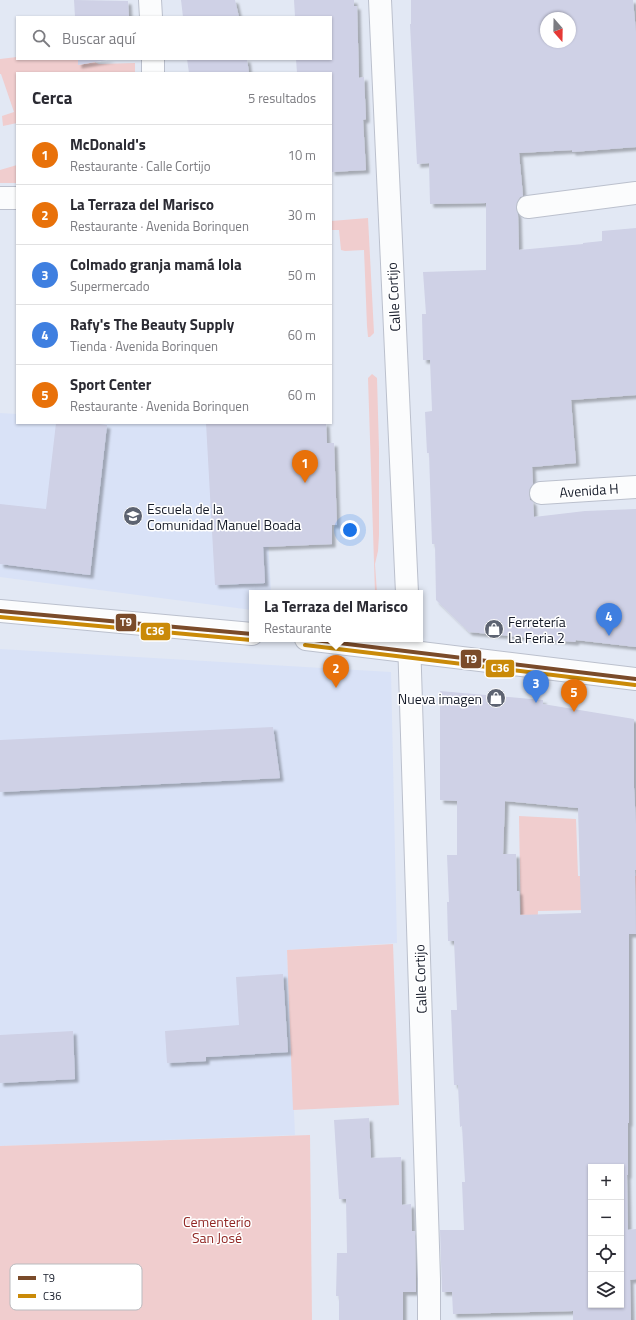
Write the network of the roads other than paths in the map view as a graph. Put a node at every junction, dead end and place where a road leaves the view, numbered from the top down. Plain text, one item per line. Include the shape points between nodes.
1 (150, 0) edge
2 (380, 0) edge
3 (151, 16) edge
4 (153, 60) edge
5 (153, 72) edge
6 (636, 193) edge
7 (0, 198) edge
8 (16, 198) edge
9 (528, 207) dead end
10 (636, 487) edge
11 (541, 493) dead end
12 (407, 590) edge
13 (0, 612) edge
14 (249, 634) edge
15 (358, 642) edge
16 (410, 645) edge
17 (636, 679) edge
18 (429, 1320) edge

1 - 3 street
2 - 12 street, Calle Cortijo
4 - 5 street
6 - 9 street
7 - 8 street
10 - 11 street, Avenida H
13 - 14 street
15 - 16 street
16 - 17 street
16 - 18 street, Calle Cortijo

